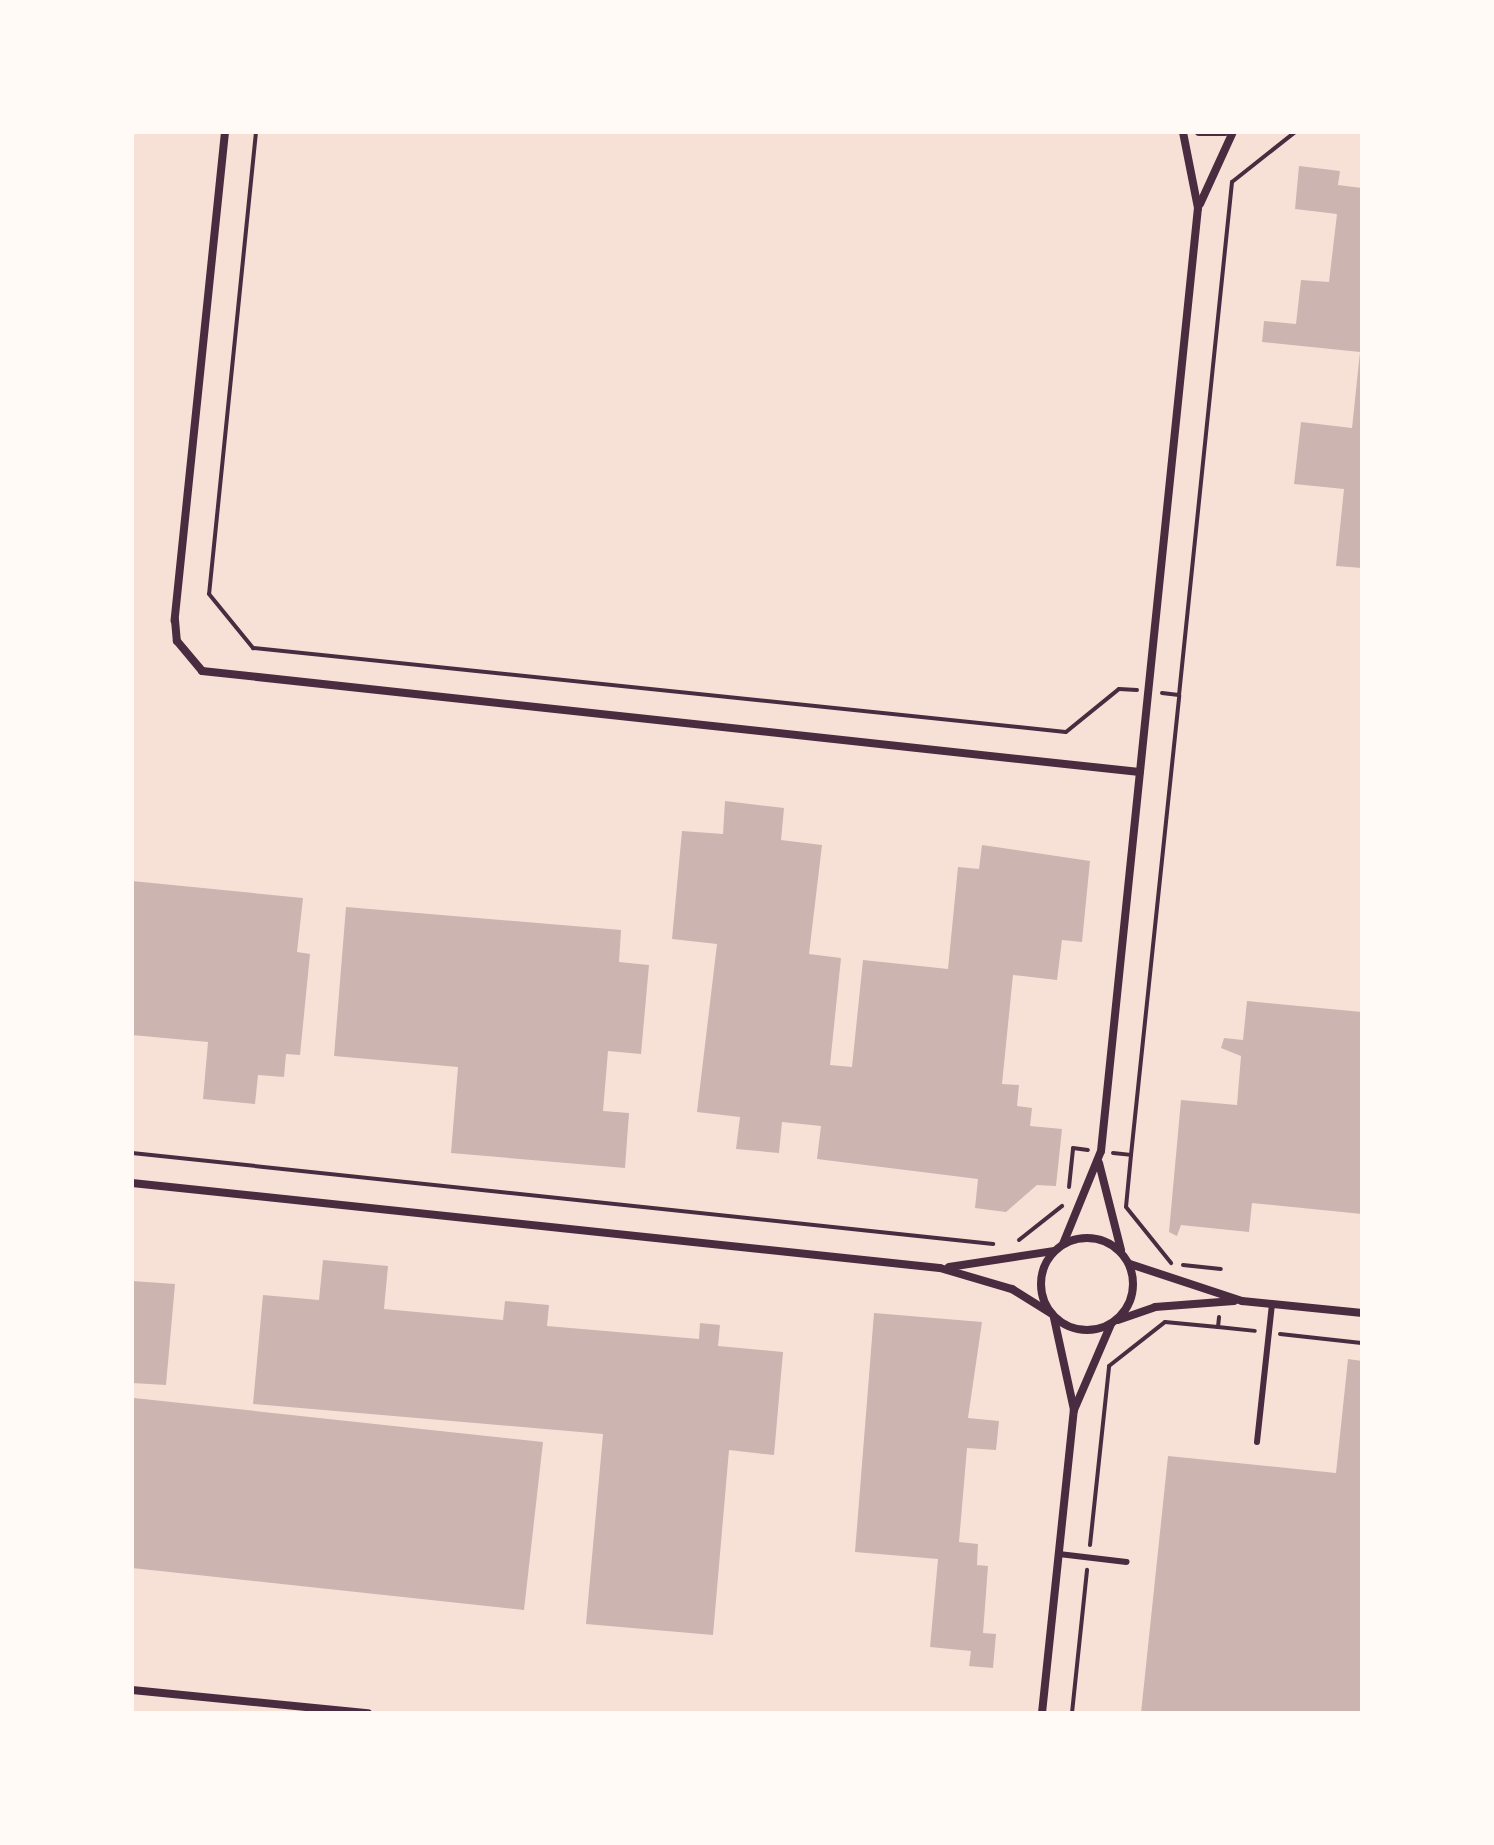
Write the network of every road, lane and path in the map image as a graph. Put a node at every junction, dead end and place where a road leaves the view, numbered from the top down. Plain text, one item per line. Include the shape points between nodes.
1 (225, 132) edge
2 (256, 132) edge
3 (1183, 132) edge
4 (1199, 132) edge
5 (1225, 132) edge
6 (1233, 132) edge
7 (1295, 132) edge
8 (1198, 208) junction
9 (1148, 691) junction
10 (1179, 695) junction
11 (1140, 772) junction
12 (1101, 1151) junction
13 (132, 1153) edge
14 (1131, 1155) junction
15 (1099, 1162) junction
16 (132, 1183) edge
17 (997, 1245) dead end
18 (1012, 1246) dead end
19 (1059, 1248) junction
20 (1122, 1253) junction
21 (1130, 1264) junction
22 (940, 1268) junction
23 (1221, 1269) dead end
24 (1242, 1301) junction
25 (1220, 1302) junction
26 (1272, 1304) junction
27 (1362, 1313) edge
28 (1052, 1315) junction
29 (1114, 1322) junction
30 (1218, 1327) junction
31 (1269, 1333) junction
32 (1362, 1343) edge
33 (1074, 1410) junction
34 (1257, 1442) dead end
35 (1059, 1554) junction
36 (1088, 1558) junction
37 (1127, 1562) dead end
38 (132, 1690) edge
39 (368, 1713) edge
40 (1042, 1713) edge
41 (1072, 1713) edge

1 - 11 street via 175,620 177,641 202,671
2 - 9 path via 209,594 253,648 1066,732 1119,689
3 - 8 street
4 - 5 street
6 - 8 street
7 - 10 path via 1232,182
8 - 9 street
9 - 10 path
9 - 11 street
10 - 14 path
11 - 12 street
12 - 14 path
12 - 15 street
12 - 18 path via 1073,1148 1067,1202
13 - 17 path
14 - 23 path via 1126,1207 1173,1264
15 - 19 street
15 - 20 street
16 - 22 street
19 - 20 street via 1099,1239
19 - 22 street via 1015,1262
19 - 28 street via 1041,1277
20 - 21 street
21 - 24 street
21 - 29 street via 1133,1295
22 - 28 street via 1012,1289
24 - 25 street
24 - 26 street
25 - 29 street via 1155,1307
25 - 30 path
26 - 27 street
26 - 31 lane
28 - 29 street via 1081,1330
28 - 33 street
29 - 33 street
30 - 31 path
30 - 36 path via 1165,1322 1109,1366
31 - 32 path
31 - 34 lane
33 - 35 street
35 - 36 lane
35 - 40 street
36 - 37 lane
36 - 41 path
38 - 39 street

